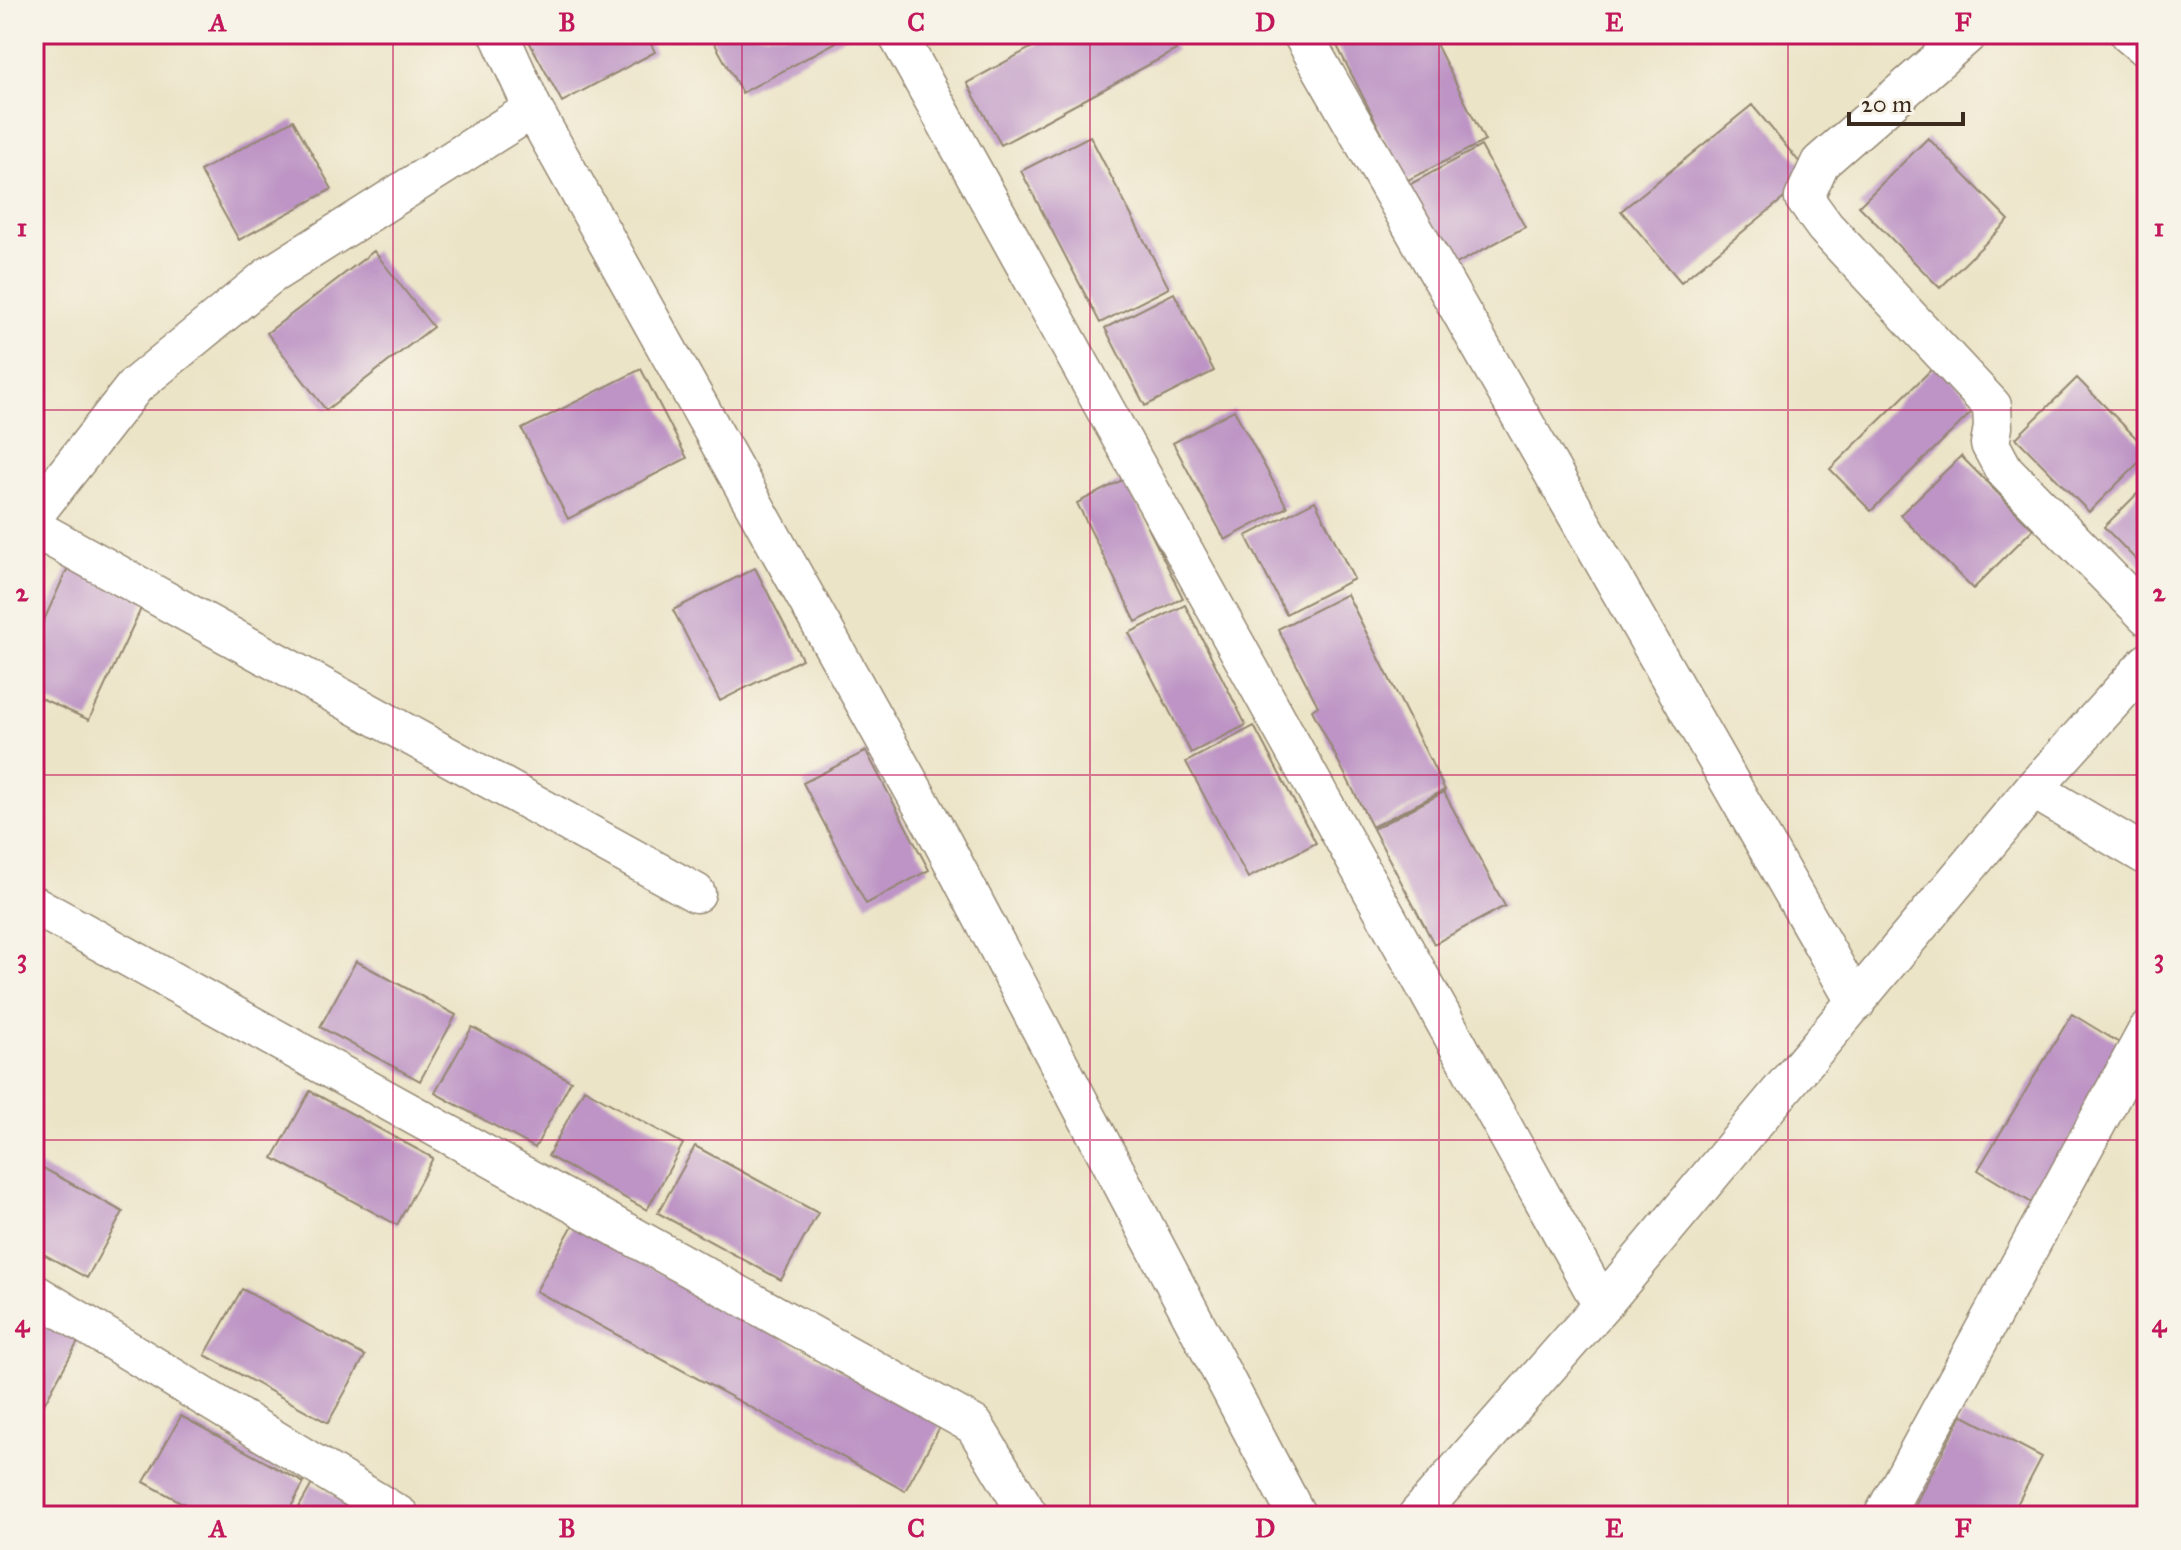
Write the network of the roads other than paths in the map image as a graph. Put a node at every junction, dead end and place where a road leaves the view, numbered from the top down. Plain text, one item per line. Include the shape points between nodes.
1 (499, 34) edge
2 (897, 34) edge
3 (1302, 34) edge
4 (1968, 34) edge
5 (2129, 34) edge
6 (2147, 49) edge
7 (533, 109) junction
8 (34, 515) edge
9 (34, 528) edge
10 (2147, 616) edge
11 (2147, 663) edge
12 (2033, 789) junction
13 (2147, 856) edge
14 (696, 893) dead end
15 (34, 905) edge
16 (1856, 1003) junction
17 (2147, 1031) edge
18 (34, 1293) edge
19 (1602, 1305) junction
20 (400, 1516) edge
21 (1029, 1516) edge
22 (1297, 1516) edge
23 (1417, 1516) edge
24 (1883, 1516) edge

1 - 7 street
2 - 19 street
3 - 16 street
4 - 10 street via 1820,163 1804,198 1992,406 1990,444 2004,470
5 - 6 street
7 - 8 street via 269,276 135,386
7 - 22 street via 943,843
9 - 14 street
11 - 12 street
12 - 13 street
12 - 16 street
15 - 21 street via 974,1425
16 - 19 street
17 - 24 street
18 - 20 street
19 - 23 street

